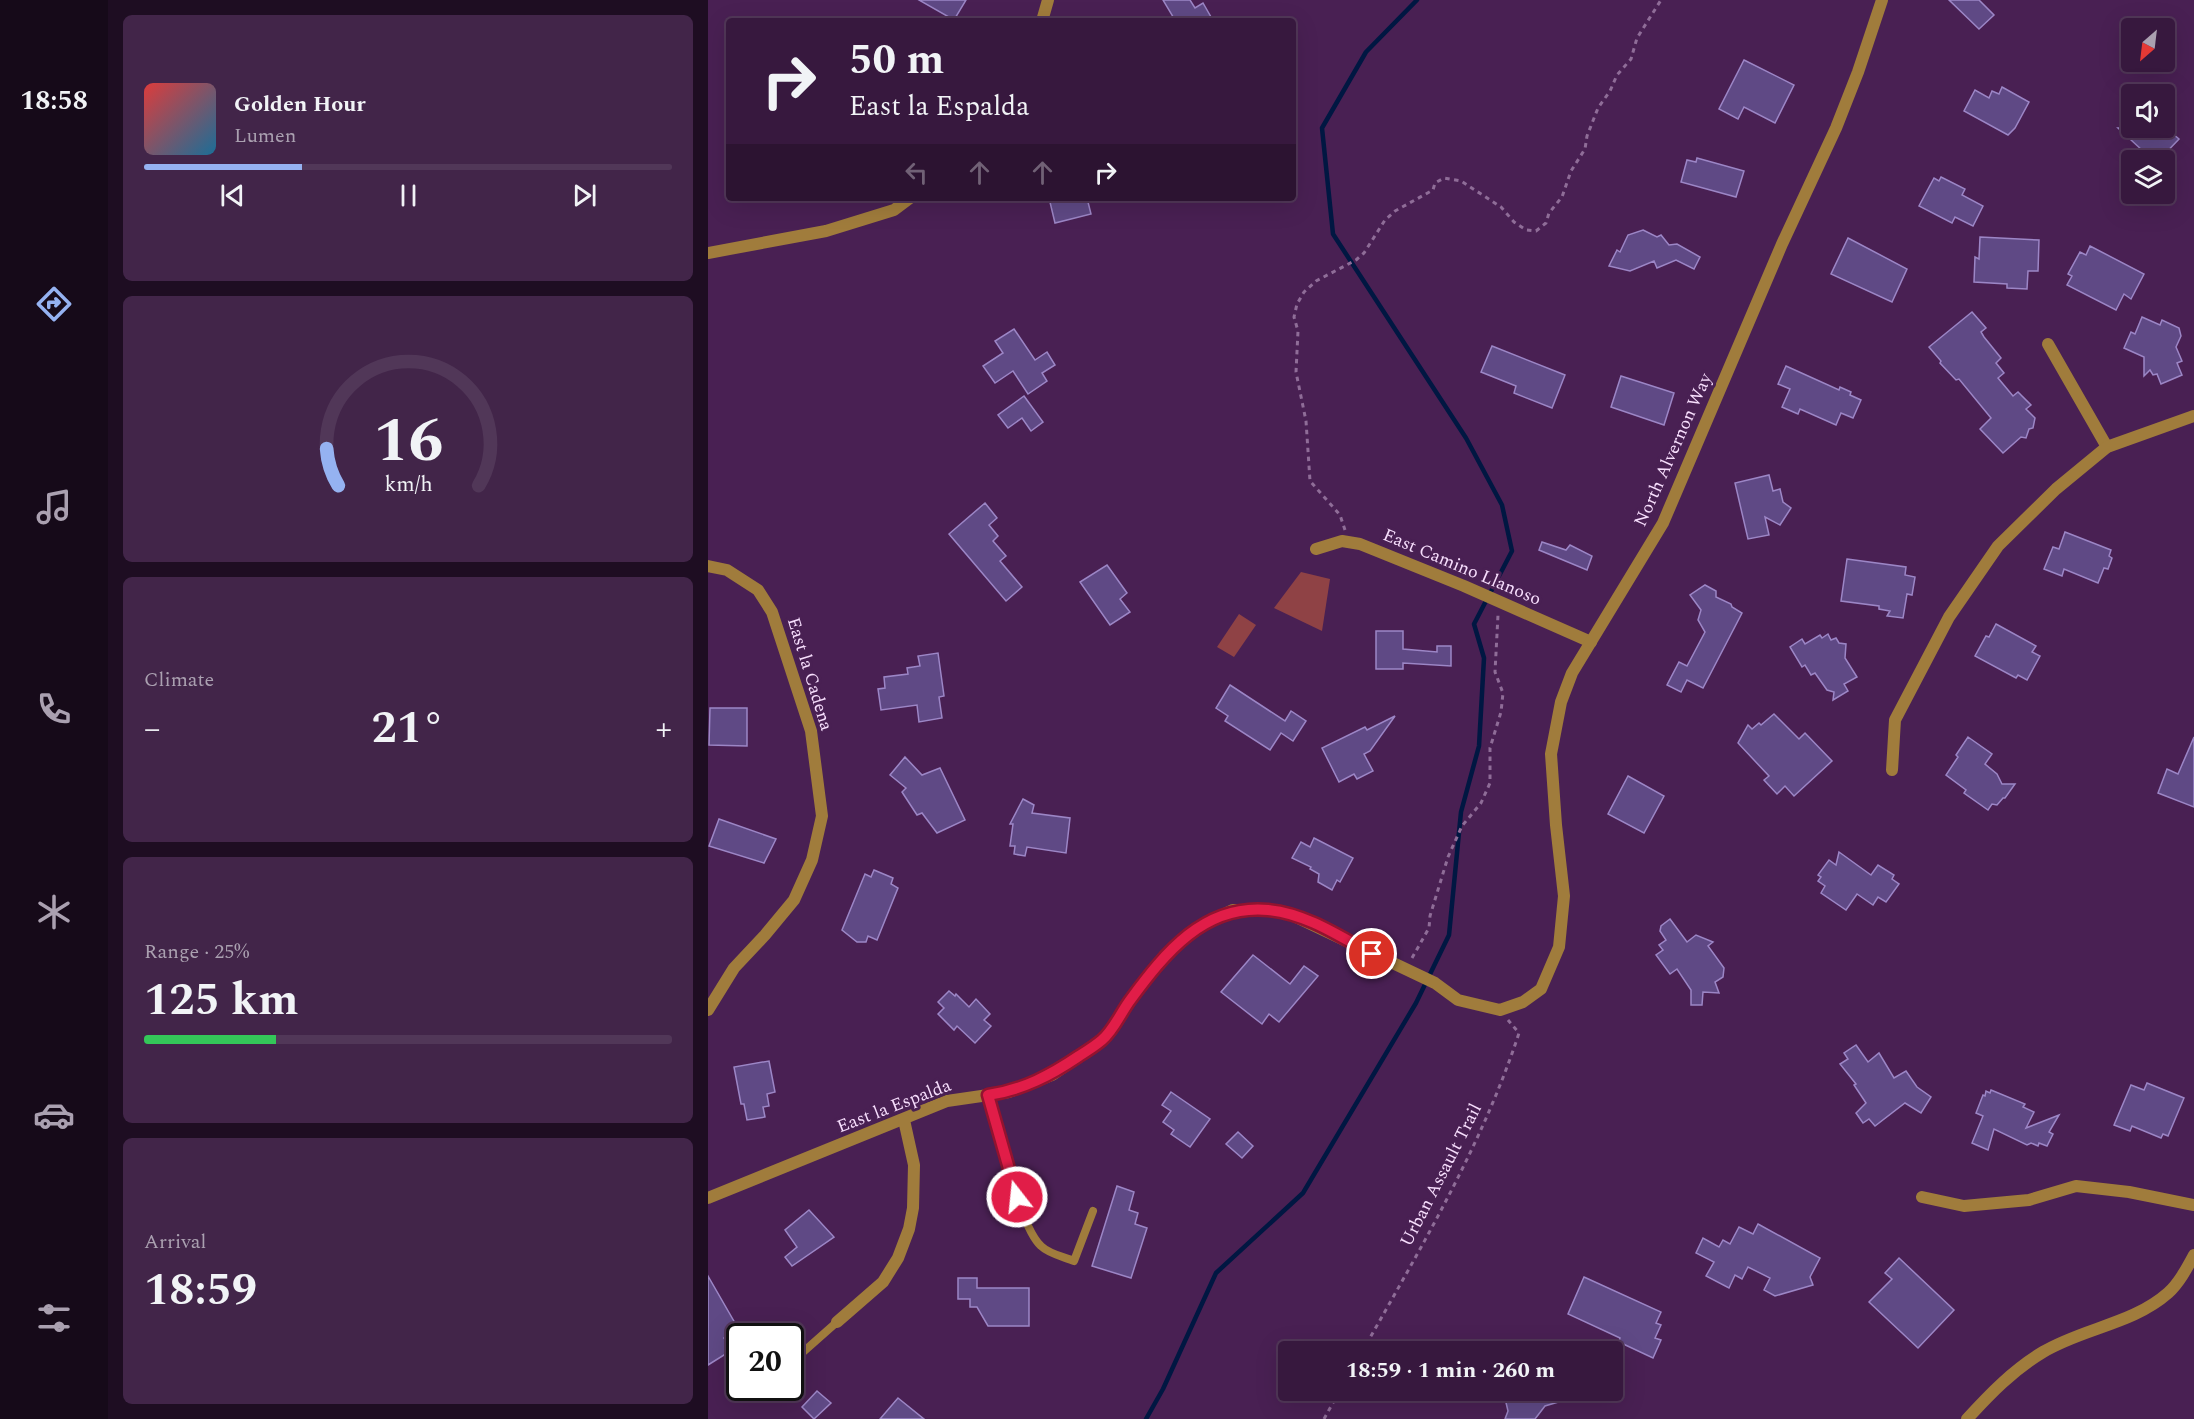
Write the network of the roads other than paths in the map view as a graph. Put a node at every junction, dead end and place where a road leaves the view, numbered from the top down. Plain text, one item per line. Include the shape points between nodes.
1 (1048, 0) edge
2 (1882, 0) edge
3 (1043, 18) edge
4 (906, 201) edge
5 (708, 253) edge
6 (2048, 344) dead end
7 (2194, 416) edge
8 (2107, 447) junction
9 (1316, 549) dead end
10 (708, 566) edge
11 (1591, 642) junction
12 (1892, 770) dead end
13 (708, 1010) edge
14 (1500, 1010) joint
15 (988, 1095) junction
16 (904, 1120) junction
17 (1922, 1197) dead end
18 (708, 1198) edge
19 (2194, 1205) edge
20 (1093, 1211) dead end
21 (2194, 1255) edge
22 (837, 1322) joint
23 (804, 1351) edge
24 (1967, 1419) edge

1 - 3 street
2 - 11 street, North Alvernon Way via 1836,128 1663,523
4 - 5 street via 894,210 826,231
6 - 8 street
7 - 8 street
8 - 12 street via 2056,489 1998,546 1949,617 1895,720
9 - 11 street, East Camino Llanoso via 1342,541 1360,544
10 - 13 street, East la Cadena via 727,570 758,590 772,612 811,731 822,816 812,860 794,900 734,968
11 - 14 street, North Alvernon Way via 1572,673 1561,702 1551,754 1564,896 1559,947 1542,989 1523,1002
14 - 15 street, East la Espalda via 1458,1000 1435,983 1292,915 1269,910 1233,910 1202,925 1164,957 1103,1040 1052,1075 1009,1092
15 - 16 street, East la Espalda via 947,1101
15 - 20 lane via 1017,1197 1031,1234 1042,1248 1074,1261
16 - 18 street, East la Espalda
16 - 22 street via 914,1166 913,1208 904,1245 883,1282
17 - 19 street via 1965,1206 2029,1200 2076,1186
21 - 24 street via 2170,1292 2144,1311 2044,1352 2000,1382
22 - 23 lane

